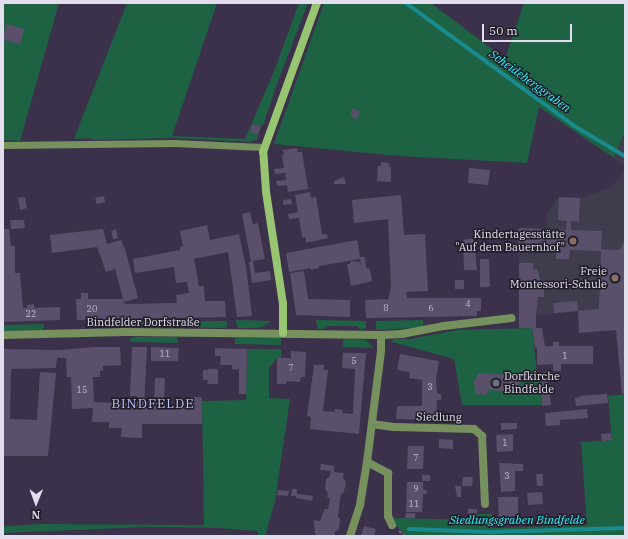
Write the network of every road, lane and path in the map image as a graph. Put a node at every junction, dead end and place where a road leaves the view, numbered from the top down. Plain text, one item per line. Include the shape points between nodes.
1 (317, 3) edge
2 (3, 145) edge
3 (264, 150) junction
4 (512, 318) dead end
5 (283, 333) junction
6 (3, 335) edge
7 (381, 335) junction
8 (372, 424) junction
9 (367, 462) junction
10 (485, 504) dead end
11 (392, 525) dead end
12 (350, 536) edge

1 - 3 street
2 - 3 lane via 175,143
3 - 5 street via 266,191 283,304
4 - 7 street, Bindfelder Dorfstraße
5 - 6 street, Bindfelder Dorfstraße via 126,332
5 - 7 street, Bindfelder Dorfstraße
7 - 8 street
8 - 9 street
8 - 10 street, Siedlung via 474,429 482,436
9 - 11 street via 388,473 388,516
9 - 12 street via 360,505

